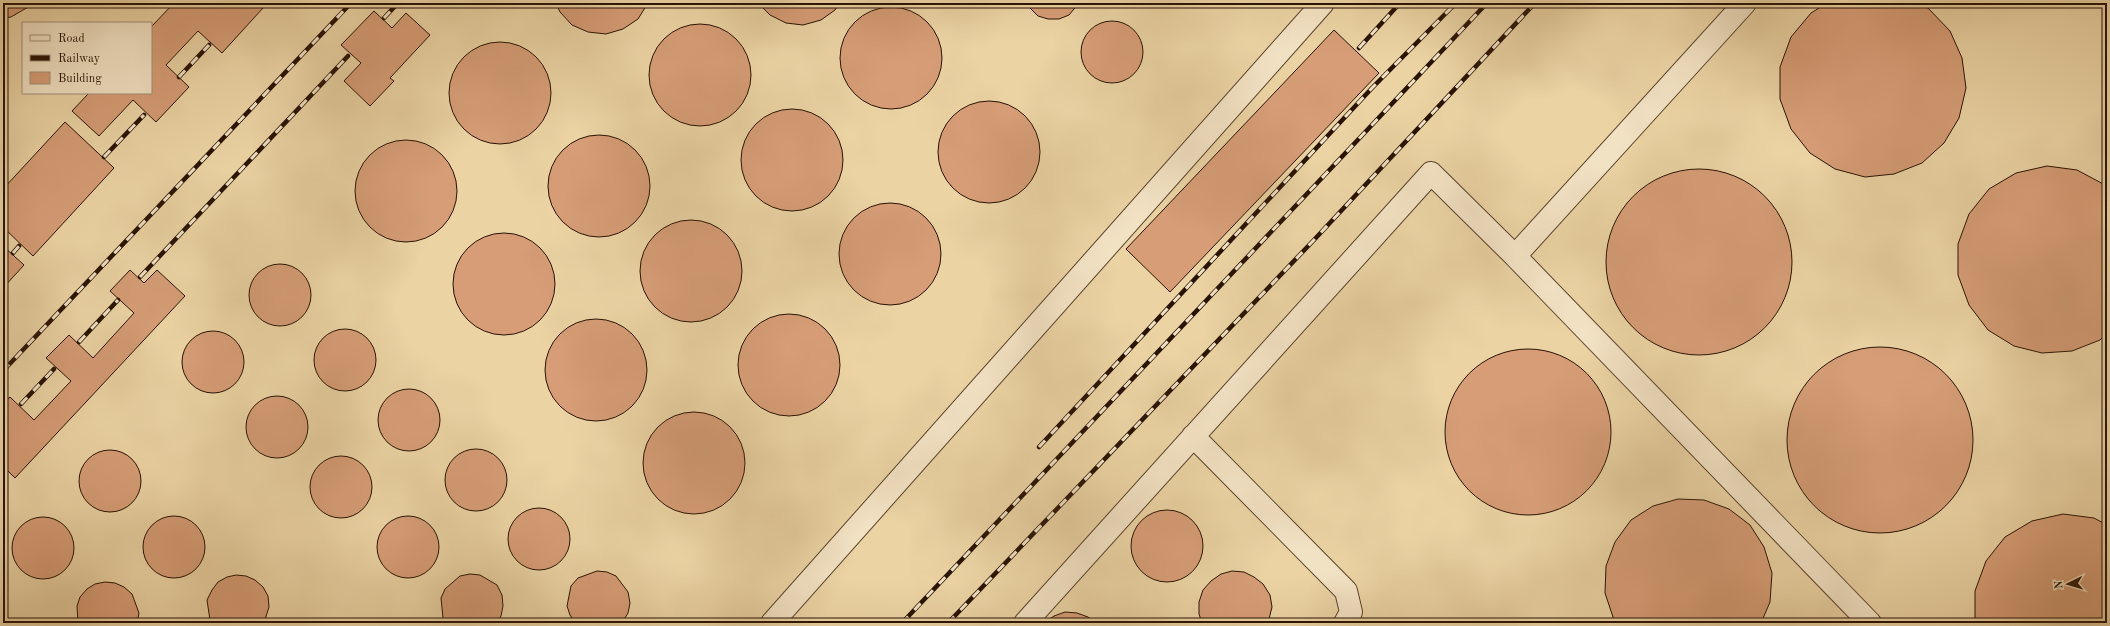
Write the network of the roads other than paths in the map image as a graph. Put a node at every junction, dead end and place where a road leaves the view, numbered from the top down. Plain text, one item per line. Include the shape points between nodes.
1 (1323, 3) edge
2 (1745, 3) edge
3 (1515, 256) junction
4 (1193, 436) junction
5 (772, 623) edge
6 (1025, 623) edge
7 (1345, 623) edge
8 (1870, 623) edge

1 - 5 lane
2 - 3 lane
3 - 4 lane via 1431,173
3 - 8 lane
4 - 6 lane
4 - 7 lane via 1346,591 1351,612

